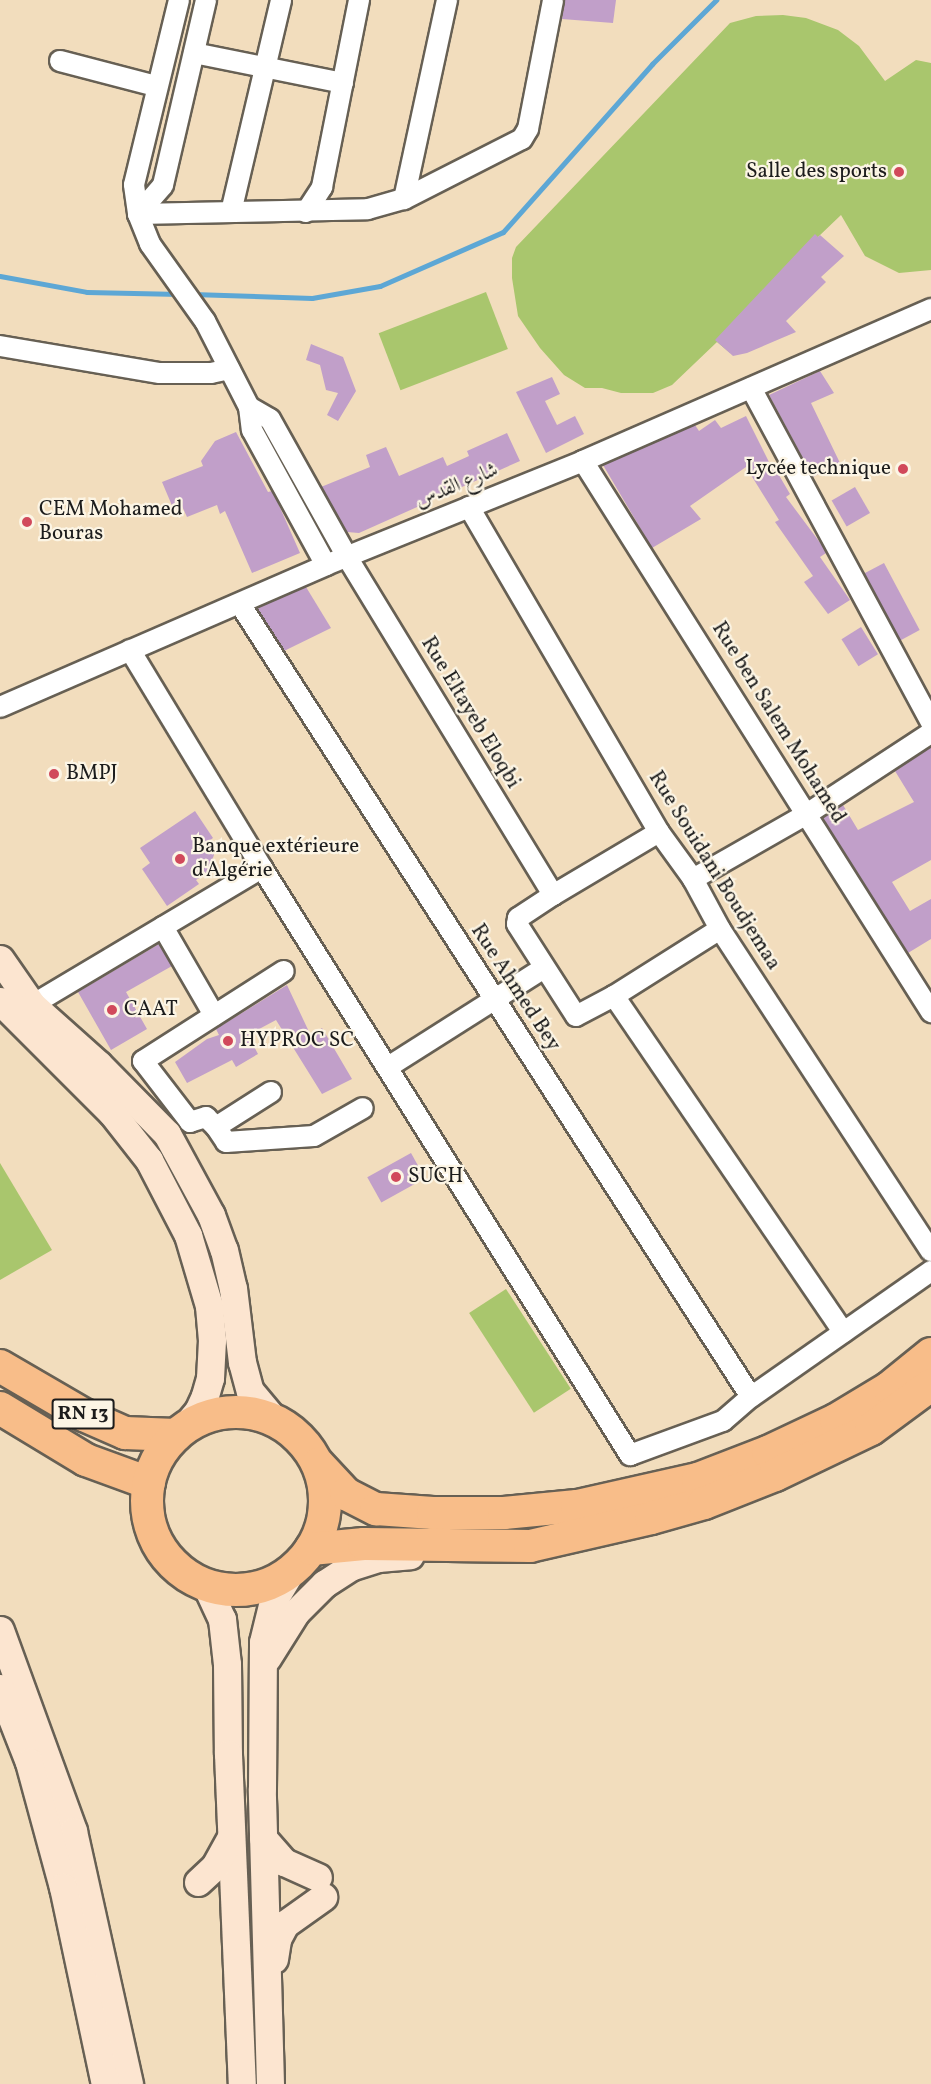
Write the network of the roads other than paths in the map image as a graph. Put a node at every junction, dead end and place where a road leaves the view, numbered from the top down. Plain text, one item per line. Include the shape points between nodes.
1 (179, 0) edge
2 (206, 0) edge
3 (281, 0) edge
4 (359, 0) edge
5 (447, 0) edge
6 (553, 0) edge
7 (194, 53) junction
8 (60, 62) dead end
9 (265, 68) junction
10 (343, 83) junction
11 (156, 86) junction
12 (404, 199) junction
13 (231, 212) junction
14 (306, 212) junction
15 (138, 214) junction
16 (931, 309) edge
17 (0, 346) edge
18 (230, 369) junction
19 (751, 388) junction
20 (249, 407) junction
21 (583, 461) junction
22 (469, 507) junction
23 (347, 557) junction
24 (326, 565) junction
25 (240, 604) junction
26 (130, 650) junction
27 (0, 707) edge
28 (931, 722) edge
29 (931, 733) edge
30 (807, 814) junction
31 (659, 832) junction
32 (262, 867) junction
33 (693, 879) junction
34 (553, 895) junction
35 (163, 927) junction
36 (720, 929) junction
37 (0, 959) edge
38 (544, 968) junction
39 (284, 971) dead end
40 (614, 996) junction
41 (494, 1000) junction
42 (1, 1004) edge
43 (32, 1005) junction
44 (931, 1012) edge
45 (214, 1015) junction
46 (388, 1067) junction
47 (91, 1075) junction
48 (271, 1092) dead end
49 (363, 1108) dead end
50 (216, 1127) junction
51 (931, 1251) edge
52 (931, 1271) edge
53 (843, 1332) junction
54 (931, 1354) edge
55 (0, 1366) edge
56 (931, 1385) edge
57 (752, 1397) junction
58 (0, 1408) edge
59 (274, 1420) junction
60 (179, 1433) junction
61 (318, 1464) junction
62 (148, 1483) junction
63 (530, 1546) junction
64 (301, 1560) junction
65 (206, 1585) junction
66 (0, 1630) edge
67 (263, 1664) junction
68 (0, 1688) edge
69 (262, 1789) junction
70 (229, 1790) junction
71 (231, 1836) junction
72 (263, 1838) junction
73 (198, 1882) dead end
74 (63, 1887) junction
75 (264, 1891) junction
76 (234, 1892) junction
77 (89, 1904) junction
78 (268, 2008) junction
79 (105, 2084) edge
80 (129, 2084) edge
81 (242, 2084) edge
82 (270, 2084) edge

1 - 11 street
2 - 7 street
3 - 9 street
4 - 10 street
5 - 12 street
6 - 12 street via 528,129 522,139
7 - 9 street
7 - 15 street via 163,185
8 - 11 street
9 - 10 street
9 - 13 street
10 - 14 street via 322,187
11 - 15 street via 134,185
12 - 14 street via 368,209
13 - 14 street
13 - 15 street
15 - 18 street via 150,244 205,321
16 - 19 street, شارع القدس
17 - 18 street via 160,373
18 - 20 street
19 - 21 street, شارع القدس
19 - 28 street
20 - 23 street, Rue Eltayeb Eloqbi via 270,419
20 - 24 street via 252,430
21 - 22 street, شارع القدس
21 - 30 street, Rue ben Salem Mohamed
22 - 23 street, شارع القدس
22 - 31 street, Rue Souidani Boudjemaa
23 - 24 street, شارع القدس
23 - 34 street, Rue Eltayeb Eloqbi
24 - 25 street, شارع القدس
25 - 26 street, شارع القدس
25 - 41 street, Rue Ahmed Bey
26 - 27 street, شارع القدس
26 - 32 street
29 - 30 street
30 - 33 street
30 - 44 street, Rue ben Salem Mohamed
31 - 33 street, Rue Souidani Boudjemaa
31 - 34 street
32 - 35 street
32 - 46 street
33 - 36 street, Rue Souidani Boudjemaa
34 - 38 street via 516,920
35 - 43 street
35 - 45 street
36 - 40 street
36 - 51 street, Rue Souidani Boudjemaa
37 - 43 main road
38 - 40 street via 576,1016
38 - 41 street
39 - 45 street
40 - 53 street
41 - 46 street
41 - 57 street, Rue Ahmed Bey
42 - 47 main road
43 - 47 main road
45 - 50 street via 143,1061 190,1122 206,1117
46 - 57 street via 630,1455 723,1421
47 - 59 main road via 167,1134 211,1215 233,1288 242,1362 250,1391
47 - 60 main road via 112,1113 149,1160 188,1235 200,1269 209,1306 210,1378 198,1411
48 - 50 street
49 - 50 street via 314,1136 226,1142
52 - 53 street
53 - 57 street
54 - 61 highway via 889,1388 836,1420 768,1452 698,1479 577,1506 504,1513 376,1509 346,1494
55 - 60 highway, RN 13 via 84,1415 125,1433
56 - 63 highway via 871,1429 775,1475 704,1503
58 - 62 highway, RN 13 via 86,1460
59 - 60 highway via 251,1413 226,1412 203,1418
59 - 61 highway via 307,1446
60 - 62 highway via 154,1465
61 - 64 highway via 325,1493 323,1522
62 - 65 highway via 149,1517 165,1555 184,1573
63 - 64 highway via 364,1544
63 - 67 main road via 378,1558 350,1568 324,1584 296,1612
64 - 65 highway via 265,1585 236,1590
64 - 67 main road via 273,1601 263,1642
65 - 70 main road via 222,1619 225,1645
66 - 77 main road via 73,1832
67 - 69 main road
68 - 74 main road via 29,1762
69 - 70 main road
69 - 72 main road
70 - 71 main road
71 - 73 main road via 222,1857
71 - 76 main road
72 - 75 main road
72 - 78 main road via 284,1862 321,1887 280,1931
74 - 77 main road
74 - 79 main road
75 - 76 main road
75 - 78 main road
76 - 81 main road
77 - 80 main road
78 - 82 main road

